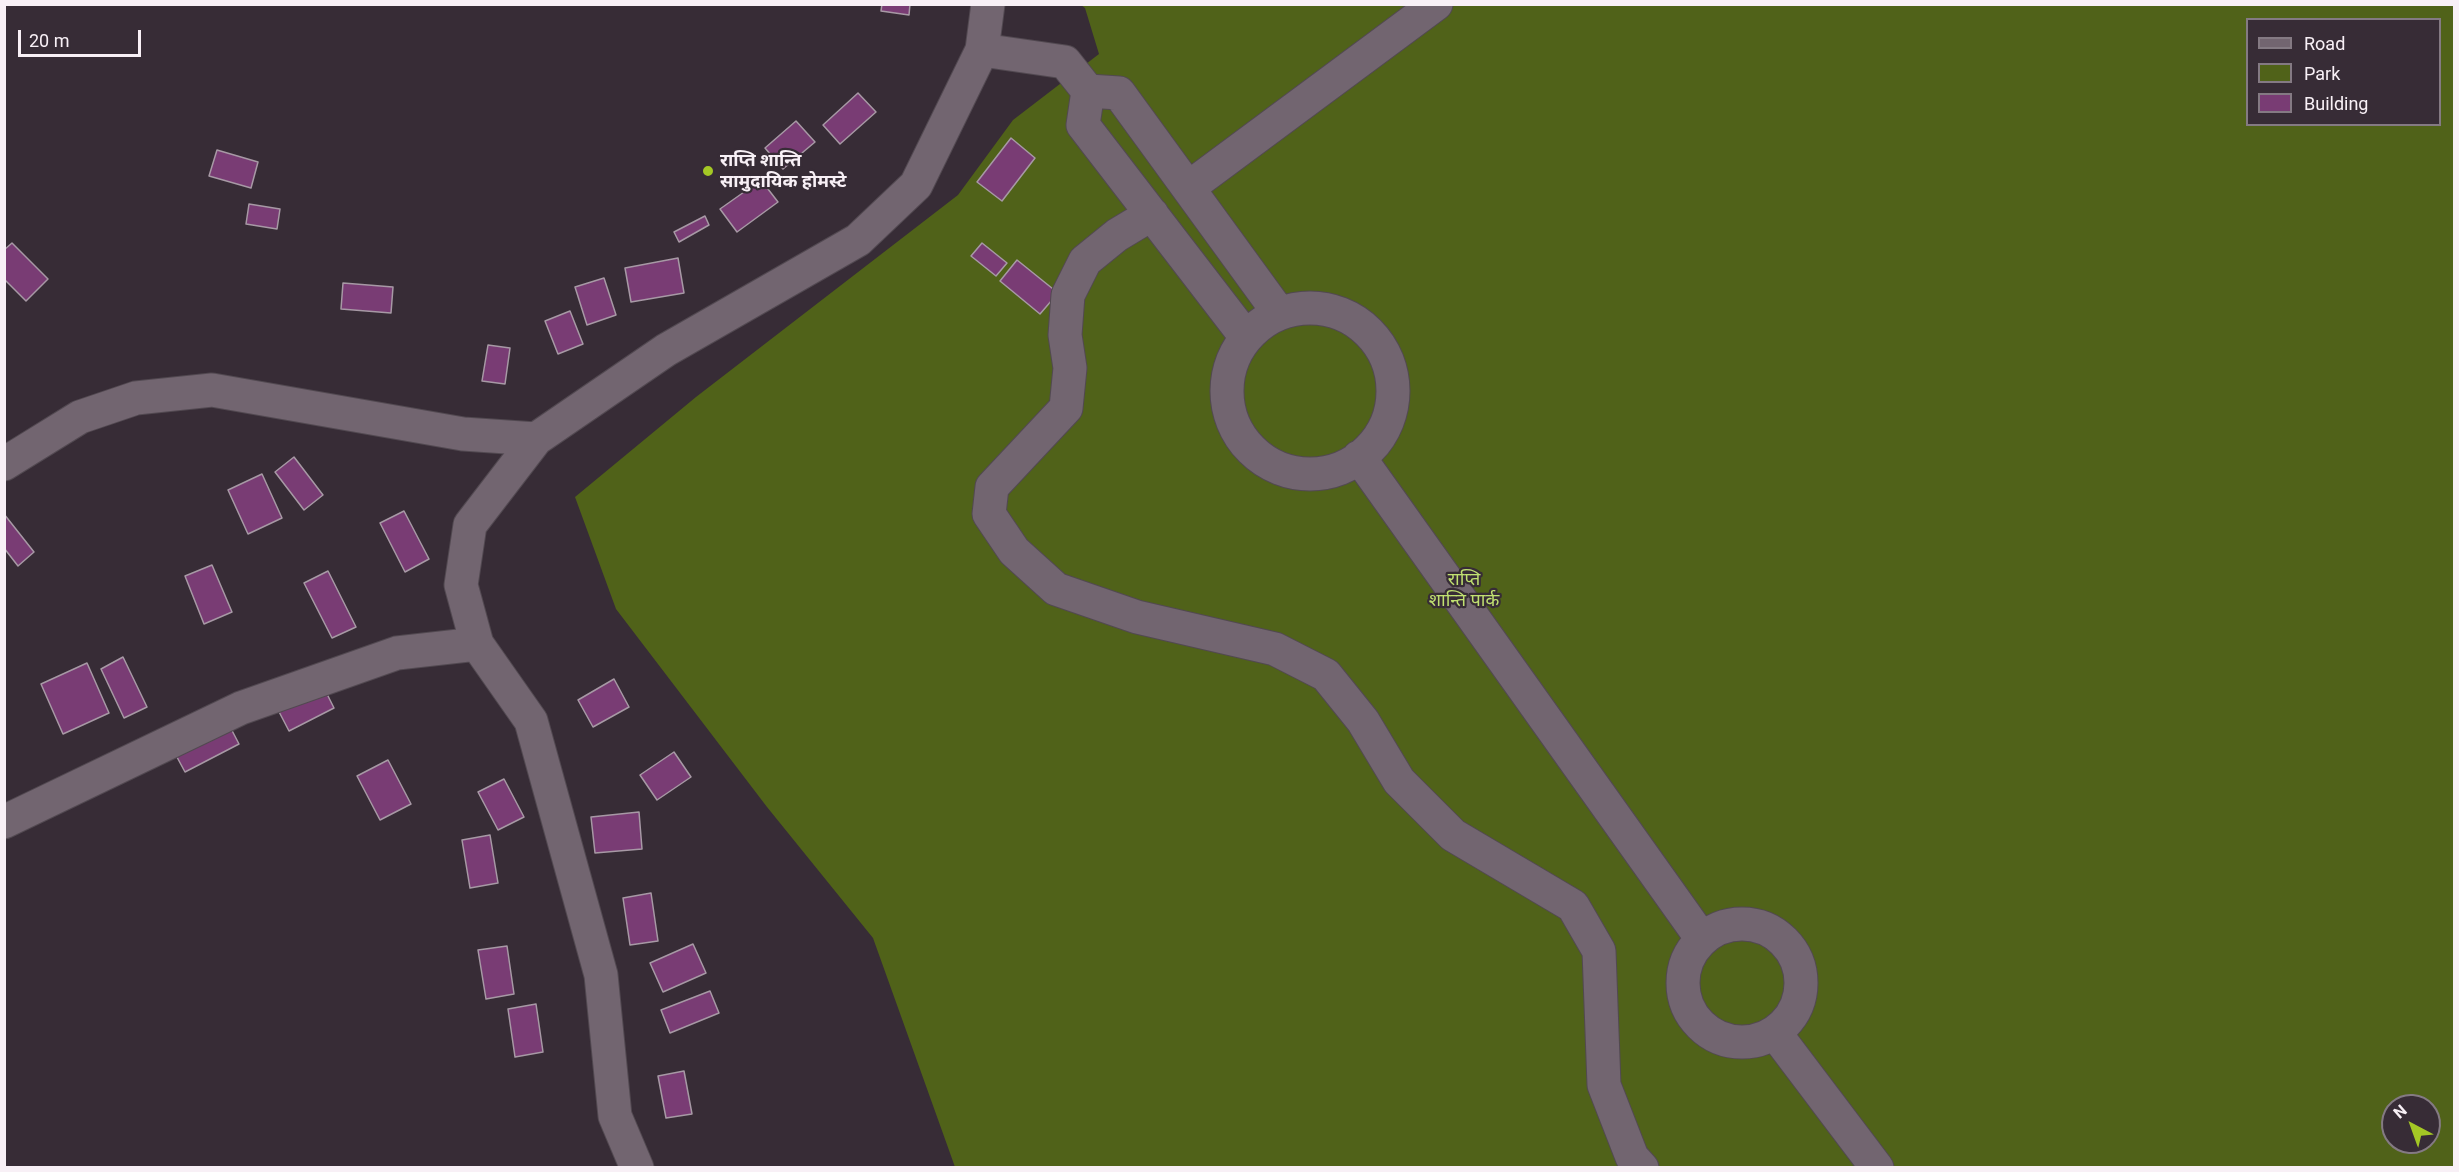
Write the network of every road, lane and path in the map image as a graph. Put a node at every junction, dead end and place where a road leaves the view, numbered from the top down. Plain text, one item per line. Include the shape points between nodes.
1 (988, 4) edge
2 (1436, 4) edge
3 (982, 50) junction
4 (1088, 91) junction
5 (1188, 188) junction
6 (1152, 214) junction
7 (1279, 313) junction
8 (1246, 337) junction
9 (536, 439) junction
10 (1359, 457) junction
11 (4, 464) edge
12 (477, 644) junction
13 (4, 822) edge
14 (1702, 939) junction
15 (1774, 1033) junction
16 (637, 1167) edge
17 (1642, 1167) edge
18 (1877, 1167) edge

1 - 3 street
2 - 5 street
3 - 4 street via 1065,62
3 - 9 street via 916,185 858,240 666,350
4 - 5 street via 1119,93
4 - 6 street via 1083,125
5 - 7 street
6 - 8 street
6 - 17 street via 1085,261 1068,295 1065,335 1070,368 1066,408 992,487 989,514 1014,551 1056,589 1137,617 1275,649 1326,675 1363,721 1399,781 1453,835 1573,906 1599,951 1604,1085 1632,1156
7 - 8 street
7 - 10 street via 1299,308 1339,312 1372,334 1384,351 1394,390 1391,410 1384,429
8 - 10 street via 1234,356 1227,379 1233,425 1245,445 1284,471 1307,474 1330,472
9 - 11 street via 463,434 212,390 136,398 80,417
9 - 12 street via 470,525 461,585
10 - 14 street
12 - 13 street via 397,653 241,708
12 - 16 street via 531,721 601,975 615,1116
14 - 15 street via 1688,957 1683,976 1684,995 1691,1013 1703,1028 1719,1038 1738,1042
14 - 15 street via 1728,925 1745,924 1776,933 1788,945 1802,982 1799,1002
15 - 18 street

